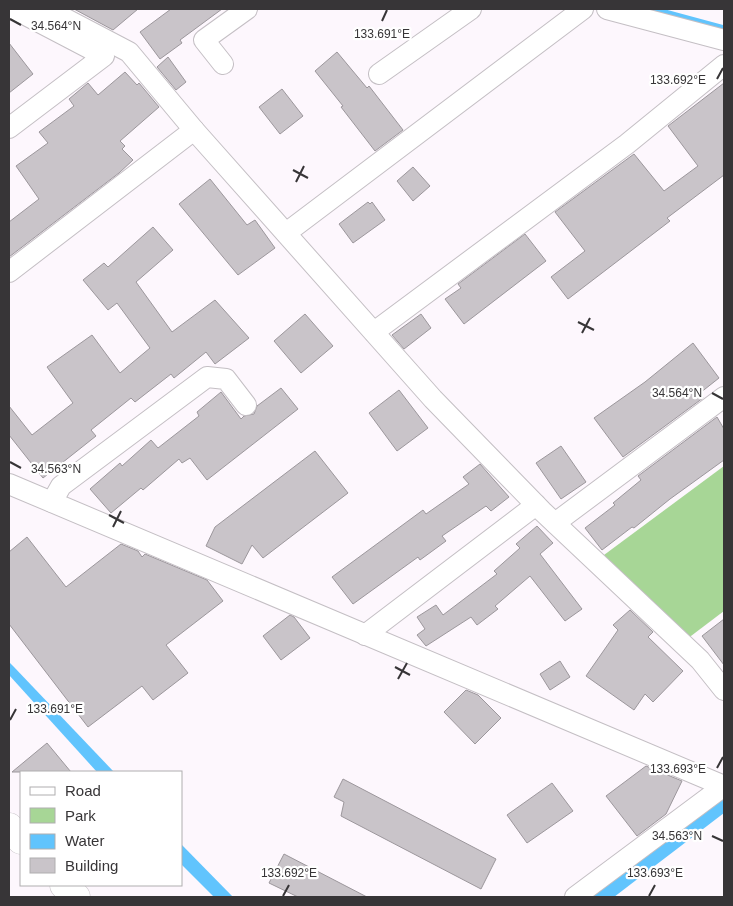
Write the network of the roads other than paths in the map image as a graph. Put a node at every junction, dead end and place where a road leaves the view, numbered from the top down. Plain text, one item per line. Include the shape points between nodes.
1 (14, 9) edge
2 (47, 9) edge
3 (247, 9) edge
4 (471, 9) edge
5 (582, 9) edge
6 (607, 9) edge
7 (724, 40) edge
8 (223, 64) dead end
9 (724, 65) edge
10 (379, 74) dead end
11 (9, 128) edge
12 (194, 130) junction
13 (286, 233) junction
14 (9, 272) edge
15 (374, 332) junction
16 (724, 397) edge
17 (246, 405) dead end
18 (9, 484) edge
19 (52, 502) junction
20 (536, 505) junction
21 (555, 522) junction
22 (365, 635) junction
23 (723, 687) edge
24 (724, 786) edge
25 (9, 827) edge
26 (20, 839) edge
27 (65, 886) edge
28 (76, 897) edge
29 (575, 897) edge

1 - 11 street via 104,56
2 - 12 street via 129,52
3 - 8 street via 204,40
4 - 10 street
5 - 13 street
6 - 7 street
9 - 15 street via 627,144
12 - 13 street
12 - 14 street
13 - 15 street
15 - 20 street via 433,400
16 - 21 street
17 - 19 street via 226,379 207,377 61,486
18 - 19 street
19 - 22 street
20 - 21 street
20 - 22 street
21 - 23 street via 700,660
22 - 24 street
24 - 29 street
25 - 26 main road
27 - 28 main road

